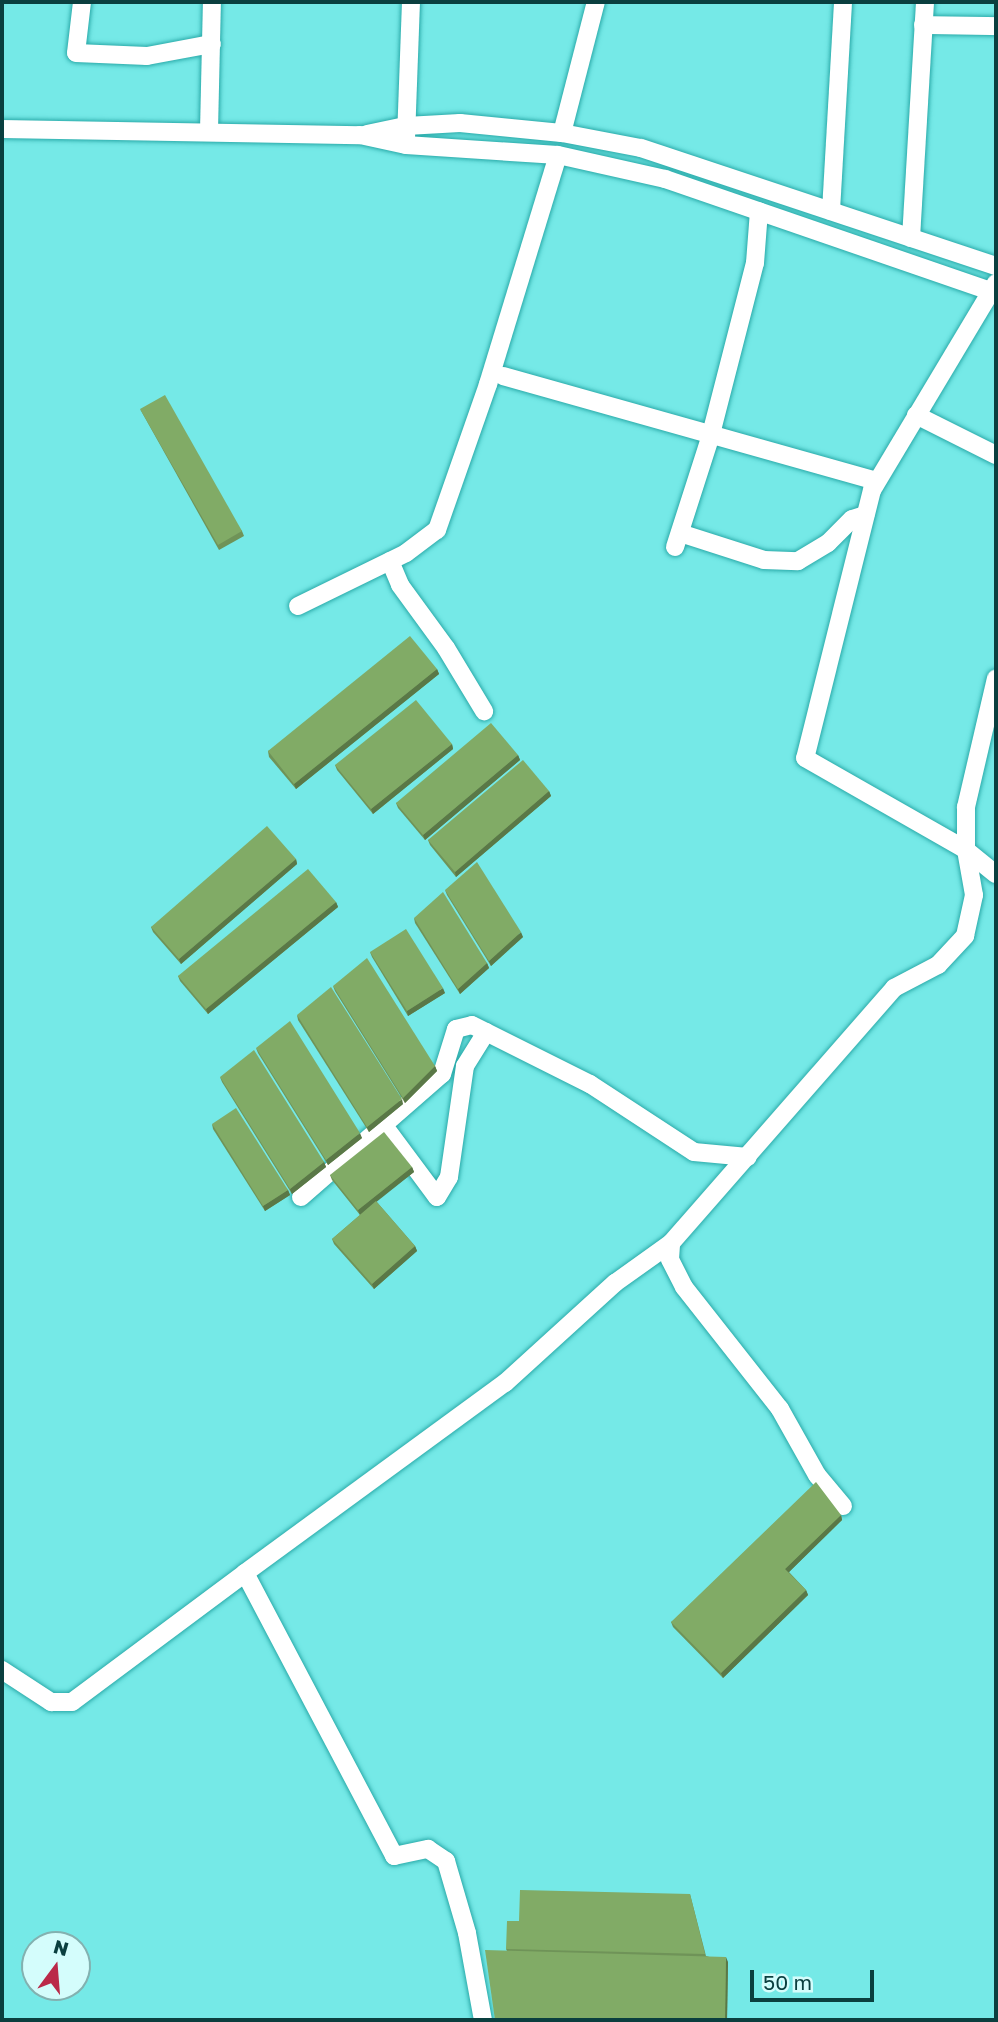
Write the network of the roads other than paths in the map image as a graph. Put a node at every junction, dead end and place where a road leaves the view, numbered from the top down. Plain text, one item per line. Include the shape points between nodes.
1 (82, 2) edge
2 (212, 2) edge
3 (411, 2) edge
4 (596, 2) edge
5 (843, 2) edge
6 (925, 2) edge
7 (923, 25) junction
8 (996, 26) edge
9 (212, 44) junction
10 (406, 126) junction
11 (2, 129) edge
12 (209, 131) junction
13 (562, 133) junction
14 (360, 135) junction
15 (406, 145) junction
16 (558, 155) junction
17 (759, 211) junction
18 (831, 211) junction
19 (911, 238) junction
20 (996, 266) edge
21 (994, 290) edge
22 (503, 376) dead end
23 (915, 415) junction
24 (709, 438) junction
25 (996, 455) edge
26 (876, 481) junction
27 (865, 514) junction
28 (390, 561) junction
29 (298, 606) dead end
30 (996, 678) edge
31 (484, 711) dead end
32 (967, 850) junction
33 (996, 874) edge
34 (486, 1032) junction
35 (385, 1127) junction
36 (748, 1157) junction
37 (301, 1197) dead end
38 (671, 1243) junction
39 (843, 1506) dead end
40 (245, 1573) junction
41 (2, 1670) edge
42 (483, 2020) edge

1 - 9 street via 76,53 147,56
2 - 9 street
3 - 10 street
4 - 13 street
5 - 18 street
6 - 7 street
7 - 8 street
7 - 19 street
9 - 12 street
10 - 13 street via 460,123
10 - 14 street
10 - 15 street
11 - 12 street
12 - 14 street
13 - 18 street via 642,148
14 - 15 street
15 - 16 street
16 - 17 street via 665,178
16 - 28 street via 488,384 437,530
17 - 21 street
17 - 24 street via 755,263
18 - 19 street
19 - 20 street
21 - 23 street
22 - 24 street
23 - 25 street
23 - 26 street
24 - 26 street
24 - 27 street via 677,540 764,560 798,561
26 - 27 street
27 - 32 street via 805,758
28 - 29 street
28 - 31 street via 400,584
30 - 32 street via 966,807
32 - 33 street
32 - 36 street via 974,895 965,936 938,965 894,988
34 - 35 street via 472,1026 456,1029 442,1074
34 - 35 street via 465,1066 449,1177 437,1197
34 - 36 street via 590,1084 694,1152
35 - 37 street
36 - 38 street
38 - 39 street via 670,1259 684,1287 780,1409 817,1475
38 - 40 street via 615,1283 505,1383
40 - 41 street via 72,1703 51,1702
40 - 42 street via 394,1856 428,1849 446,1861 467,1933

